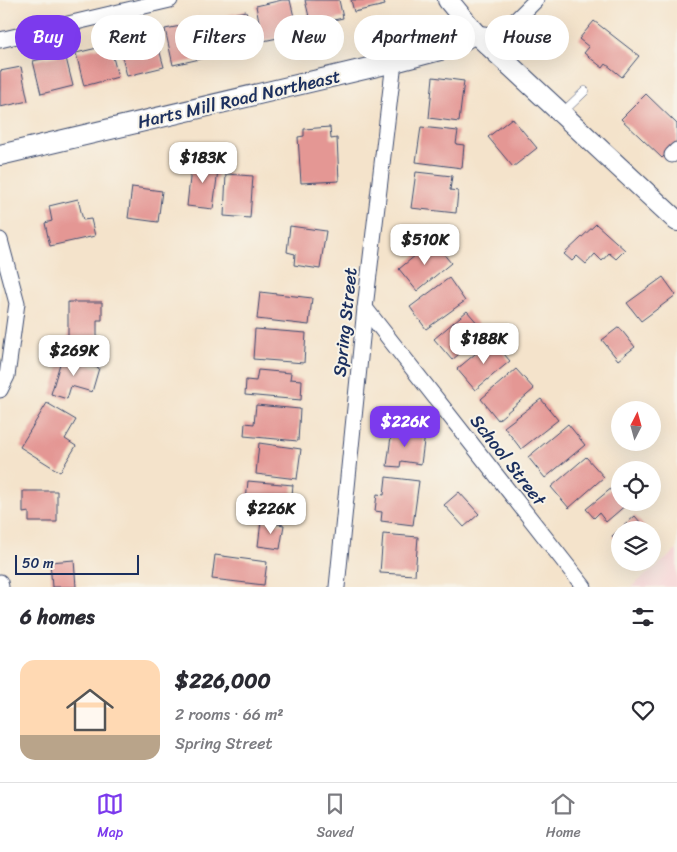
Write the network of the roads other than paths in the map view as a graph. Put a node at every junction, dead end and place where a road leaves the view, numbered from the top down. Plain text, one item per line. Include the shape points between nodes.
1 (448, 0) edge
2 (536, 0) edge
3 (162, 1) edge
4 (460, 15) edge
5 (475, 33) joint
6 (0, 40) edge
7 (402, 60) edge
8 (394, 62) junction
9 (586, 92) dead end
10 (562, 114) junction
11 (0, 155) edge
12 (677, 221) edge
13 (0, 240) edge
14 (365, 308) junction
15 (0, 390) edge
16 (0, 582) edge
17 (1, 587) edge
18 (337, 587) edge
19 (584, 587) edge

1 - 4 street
2 - 5 street via 500,36
3 - 6 street
5 - 10 street
7 - 8 street, Harts Mill Road Northeast
8 - 11 street, Harts Mill Road Northeast
8 - 14 street, Spring Street
9 - 10 lane
10 - 12 street
13 - 15 street via 17,303 7,376
14 - 18 street, Spring Street
14 - 19 street, School Street
16 - 17 street

